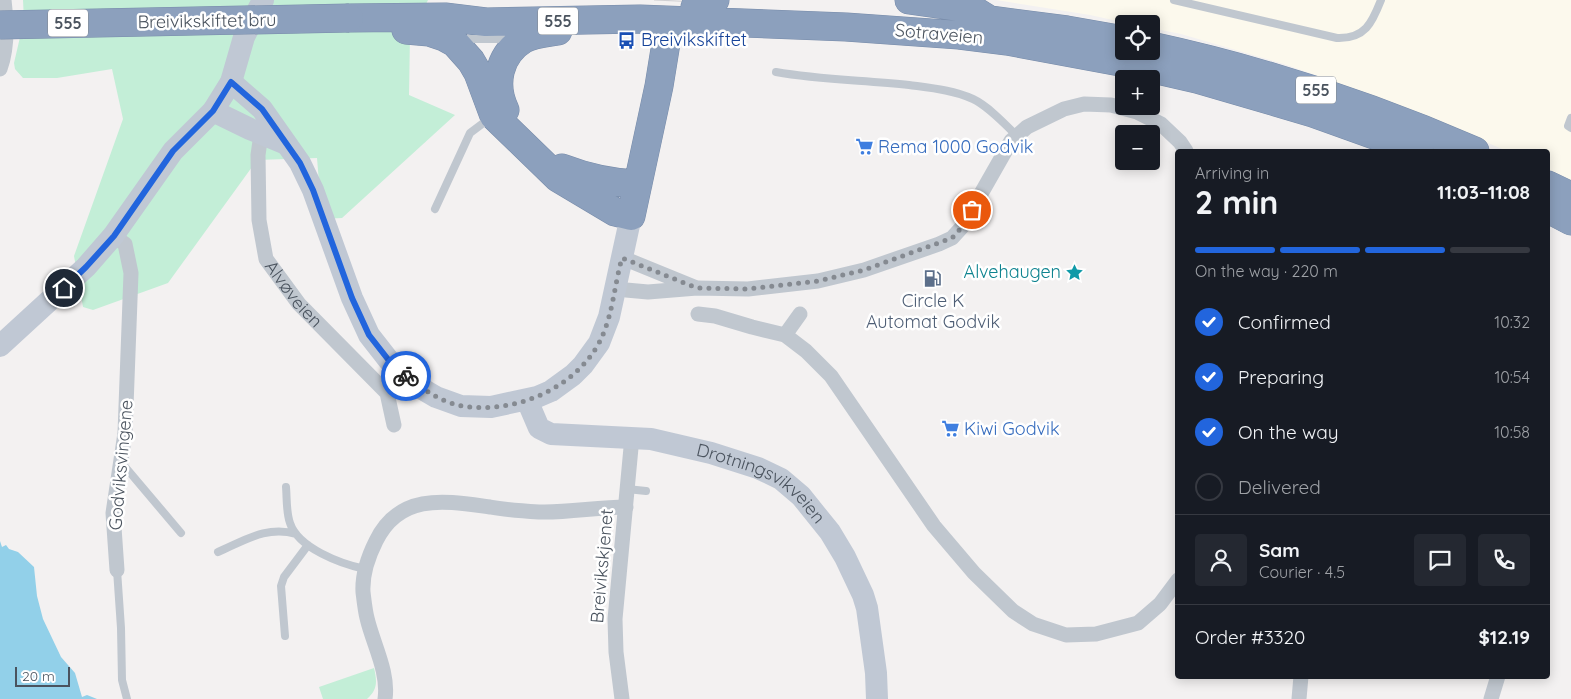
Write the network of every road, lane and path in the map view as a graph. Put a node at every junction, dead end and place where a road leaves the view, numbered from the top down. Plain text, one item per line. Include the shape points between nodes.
1 (4, 0) edge
2 (263, 0) edge
3 (909, 0) edge
4 (1174, 0) edge
5 (1381, 0) edge
6 (705, 4) edge
7 (990, 20) junction
8 (0, 25) edge
9 (444, 27) junction
10 (669, 32) junction
11 (1115, 38) edge
12 (525, 39) junction
13 (1160, 48) edge
14 (0, 69) edge
15 (776, 72) dead end
16 (231, 82) junction
17 (213, 111) junction
18 (500, 113) junction
19 (1571, 118) edge
20 (266, 127) junction
21 (1571, 128) edge
22 (1017, 136) junction
23 (1185, 149) edge
24 (1413, 149) edge
25 (1470, 149) edge
26 (540, 159) junction
27 (638, 184) junction
28 (1550, 186) edge
29 (1571, 196) edge
30 (435, 209) dead end
31 (1550, 210) edge
32 (631, 216) junction
33 (1571, 221) edge
34 (114, 236) junction
35 (622, 258) junction
36 (616, 288) junction
37 (697, 288) junction
38 (698, 314) dead end
39 (800, 314) dead end
40 (785, 334) junction
41 (0, 346) edge
42 (527, 400) junction
43 (394, 425) dead end
44 (632, 437) junction
45 (121, 462) junction
46 (286, 487) dead end
47 (628, 489) junction
48 (646, 491) dead end
49 (626, 507) junction
50 (181, 533) dead end
51 (296, 534) junction
52 (308, 545) junction
53 (218, 552) dead end
54 (365, 569) junction
55 (117, 570) joint
56 (1175, 584) edge
57 (285, 636) dead end
58 (1301, 679) edge
59 (1497, 679) edge
60 (128, 699) edge
61 (385, 699) edge
62 (622, 699) edge
63 (877, 699) edge
64 (1299, 699) edge
65 (1490, 699) edge

1 - 14 street via 6,38
2 - 16 main road via 244,37
3 - 7 highway, 555 via 972,9
4 - 5 lane via 1348,38 1359,34 1373,21
6 - 7 highway, Sotraveien / 555 via 832,8
6 - 9 highway, Sotraveien / 555 via 483,10
7 - 11 highway, Sotraveien / 555
8 - 9 highway, Breivikskiftet bru / 555, bridge via 349,18 414,24 429,32
9 - 10 highway, Sotraveien / 555 via 486,22 640,19
9 - 12 lane, 555 via 466,40
9 - 18 highway, 555 via 471,61
10 - 12 highway, 555 via 640,28 559,31
10 - 24 highway, Sotraveien / 555 via 846,27 902,30 1058,49 1258,95
10 - 27 highway
12 - 18 highway, 555 via 508,54 499,73
13 - 25 highway, 555 via 1214,60 1314,90
15 - 22 lane via 809,78 942,89 974,99
16 - 17 main road
16 - 20 main road via 262,109
17 - 20 main road
17 - 34 main road via 173,151
18 - 26 highway, 555 via 517,137
18 - 30 lane via 470,133
19 - 21 lane via 1568,126
20 - 42 main road via 300,163 369,335 394,367 436,397 461,406 491,407
20 - 43 street, Alvøveien via 258,155 259,220 266,259 299,304 387,393
22 - 23 street via 1027,127 1064,109 1084,104 1111,105 1137,112 1161,124
22 - 37 street via 1011,141 962,227 952,238 864,270 818,281 748,289
26 - 27 highway, 555 via 586,177
26 - 32 highway, 555 via 558,178 615,212
27 - 32 highway
28 - 29 highway
31 - 33 highway
32 - 35 main road
34 - 41 main road via 86,267
34 - 45 street, Godviksvingene via 125,244 131,273 125,434
35 - 36 main road
35 - 37 street
36 - 37 street via 648,292
36 - 42 main road via 599,343 583,365 551,391
38 - 40 street
39 - 40 street
40 - 56 street via 831,376 934,526 974,573 1013,611 1033,624 1066,635 1096,634 1138,623 1160,604
42 - 44 main road, Drotningsvikveien via 539,428 551,434
44 - 47 street, Breivikskjenet
44 - 63 main road, Drotningsvikveien via 711,453 758,468 781,479 801,496 830,532 863,595 870,627
45 - 50 lane
45 - 55 street, Godviksvingene via 113,513
46 - 51 lane via 290,522
47 - 48 lane
47 - 49 street, Breivikskjenet
49 - 54 street via 541,512 445,501 423,504 405,510 380,532
49 - 62 street, Breivikskjenet via 615,619
51 - 52 lane
51 - 53 lane via 272,531
52 - 54 lane via 331,558
52 - 57 lane via 281,586
54 - 61 street via 366,617 384,675
55 - 60 lane, Godviksvingene via 122,680
58 - 64 street
59 - 65 street

